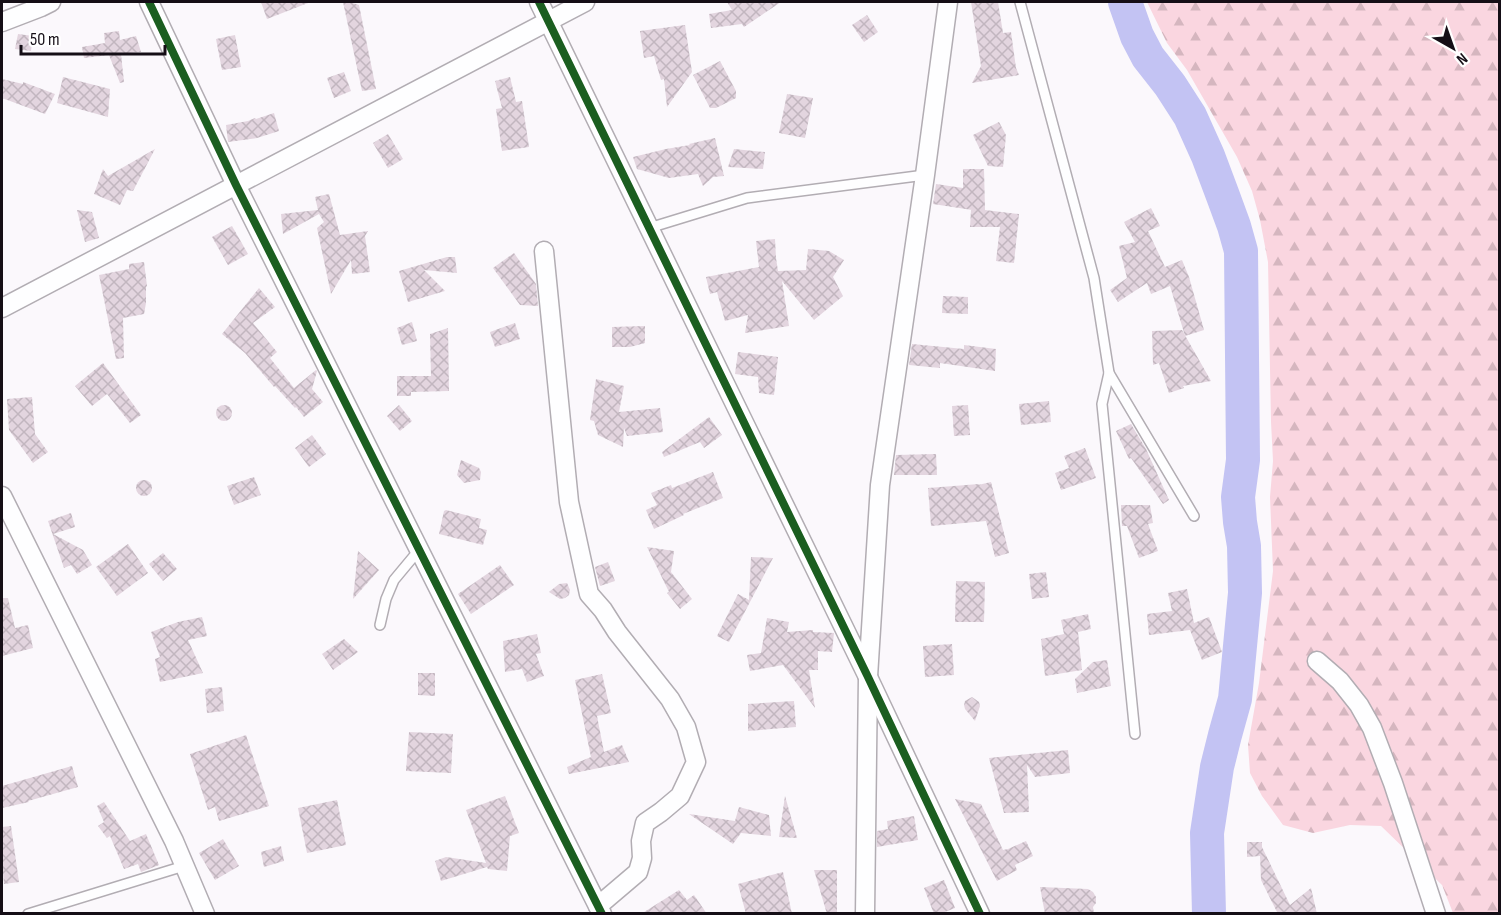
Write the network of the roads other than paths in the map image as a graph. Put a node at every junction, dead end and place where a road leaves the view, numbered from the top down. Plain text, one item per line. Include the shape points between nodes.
1 (51, 2) edge
2 (149, 2) edge
3 (539, 2) edge
4 (585, 2) edge
5 (948, 2) edge
6 (1020, 2) edge
7 (548, 21) junction
8 (2, 22) edge
9 (925, 175) junction
10 (236, 185) junction
11 (650, 228) junction
12 (544, 251) dead end
13 (2, 308) edge
14 (1109, 373) junction
15 (2, 496) edge
16 (1194, 516) dead end
17 (419, 550) junction
18 (380, 625) dead end
19 (1317, 661) dead end
20 (868, 677) junction
21 (1135, 734) dead end
22 (184, 866) junction
23 (600, 910) edge
24 (28, 914) edge
25 (205, 914) edge
26 (865, 914) edge
27 (980, 914) edge
28 (1436, 914) edge

1 - 8 street
2 - 10 street
3 - 7 street
4 - 7 street
5 - 9 street
6 - 14 lane via 1094,278
7 - 10 street
7 - 11 street
9 - 11 lane via 747,198
9 - 20 street via 880,485
10 - 13 street
10 - 17 street
11 - 20 street
12 - 23 street via 569,501 589,594 670,699 686,727 696,762 680,796 645,823 638,872
14 - 16 lane
14 - 21 lane via 1102,404
15 - 22 street
17 - 18 lane via 394,580
17 - 23 street
19 - 28 street via 1340,681 1372,728
20 - 26 street
20 - 27 street
22 - 24 lane
22 - 25 street

